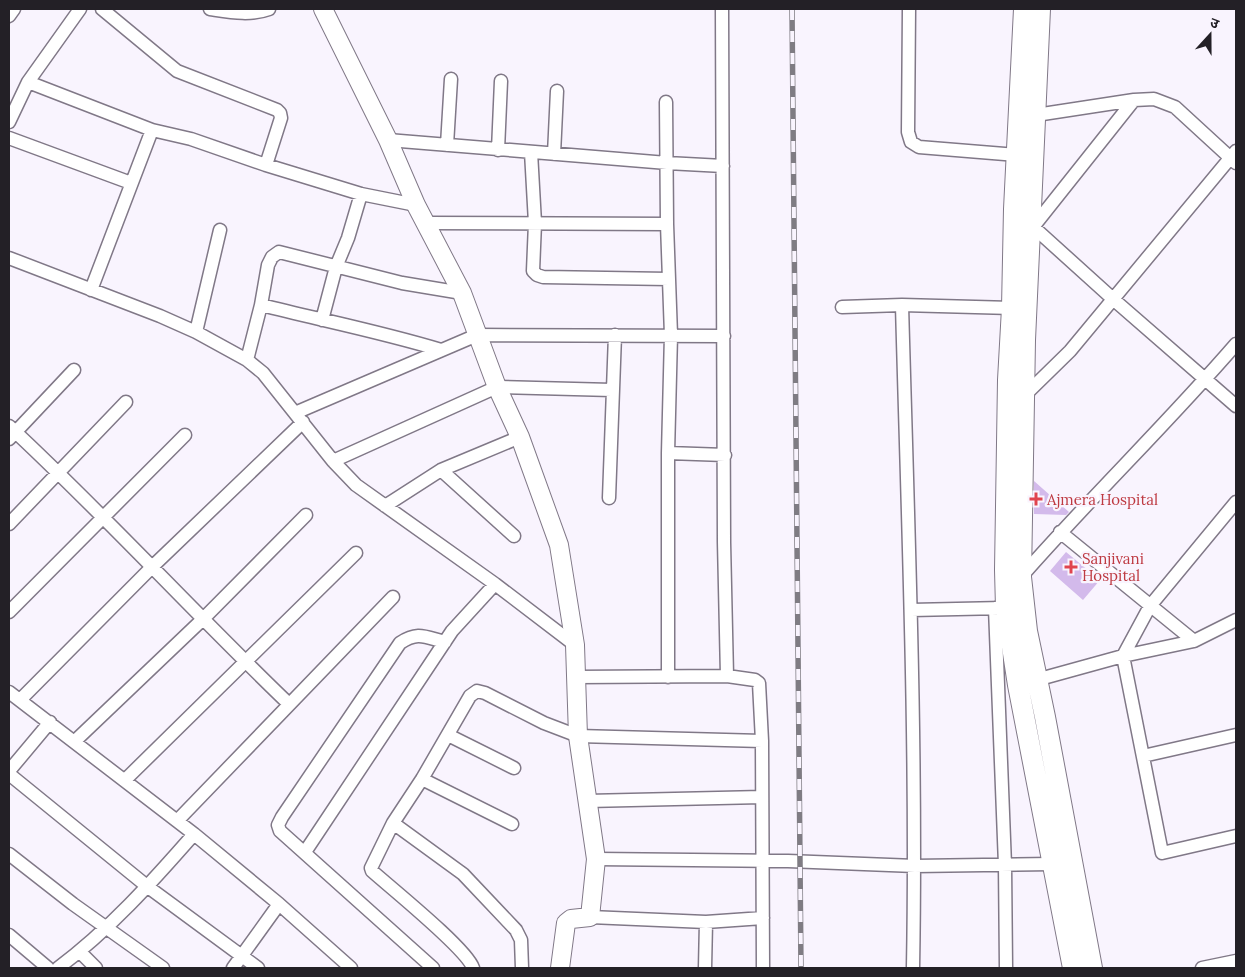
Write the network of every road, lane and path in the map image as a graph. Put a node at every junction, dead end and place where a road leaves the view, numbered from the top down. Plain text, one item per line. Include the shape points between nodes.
1 (14, 9) edge
2 (80, 9) edge
3 (102, 9) edge
4 (210, 9) edge
5 (269, 9) edge
6 (323, 9) edge
7 (722, 9) edge
8 (909, 9) edge
9 (1024, 9) edge
10 (1040, 9) edge
11 (9, 16) edge
12 (450, 78) dead end
13 (501, 80) dead end
14 (28, 82) junction
15 (557, 91) dead end
16 (1134, 100) junction
17 (666, 102) dead end
18 (1036, 115) junction
19 (9, 122) edge
20 (152, 130) junction
21 (9, 138) edge
22 (388, 140) junction
23 (447, 145) junction
24 (498, 150) junction
25 (531, 152) junction
26 (554, 154) junction
27 (1017, 155) junction
28 (1234, 157) edge
29 (667, 163) junction
30 (266, 165) junction
31 (723, 166) junction
32 (131, 184) junction
33 (360, 194) junction
34 (416, 205) junction
35 (426, 223) junction
36 (535, 224) junction
37 (667, 224) junction
38 (1032, 225) junction
39 (220, 230) dead end
40 (9, 258) edge
41 (336, 267) junction
42 (669, 279) junction
43 (91, 290) junction
44 (462, 293) junction
45 (1113, 299) junction
46 (262, 305) junction
47 (902, 306) junction
48 (842, 307) dead end
49 (1012, 308) junction
50 (322, 320) junction
51 (196, 332) junction
52 (477, 334) junction
53 (615, 335) junction
54 (671, 335) junction
55 (724, 336) junction
56 (1236, 344) edge
57 (441, 350) junction
58 (247, 360) junction
59 (74, 370) dead end
60 (1206, 378) junction
61 (497, 387) junction
62 (612, 390) junction
63 (1024, 396) junction
64 (126, 402) dead end
65 (1236, 406) edge
66 (299, 418) junction
67 (11, 432) edge
68 (185, 436) dead end
69 (520, 438) junction
70 (668, 454) junction
71 (724, 455) junction
72 (333, 461) junction
73 (441, 470) junction
74 (58, 473) junction
75 (609, 498) dead end
76 (1236, 502) edge
77 (385, 506) junction
78 (306, 515) dead end
79 (102, 518) junction
80 (9, 524) edge
81 (1060, 532) junction
82 (514, 536) dead end
83 (356, 553) dead end
84 (153, 566) junction
85 (1021, 577) junction
86 (494, 584) junction
87 (393, 597) dead end
88 (1150, 606) junction
89 (1000, 608) junction
90 (911, 610) junction
91 (9, 612) edge
92 (203, 619) junction
93 (1236, 620) edge
94 (452, 632) junction
95 (1194, 641) junction
96 (575, 645) junction
97 (1123, 656) junction
98 (245, 662) junction
99 (727, 676) junction
100 (576, 677) junction
101 (668, 677) junction
102 (1036, 680) junction
103 (9, 692) edge
104 (21, 700) junction
105 (289, 704) junction
106 (50, 722) junction
107 (572, 734) junction
108 (1236, 734) edge
109 (448, 735) junction
110 (762, 740) junction
111 (75, 741) junction
112 (1143, 756) junction
113 (514, 768) dead end
114 (9, 772) edge
115 (422, 778) junction
116 (125, 780) junction
117 (762, 797) junction
118 (587, 801) junction
119 (177, 821) junction
120 (393, 823) junction
121 (512, 824) dead end
122 (194, 834) junction
123 (1236, 836) edge
124 (305, 852) junction
125 (9, 854) edge
126 (596, 859) junction
127 (764, 860) junction
128 (1052, 864) junction
129 (1005, 865) junction
130 (915, 866) junction
131 (148, 887) junction
132 (278, 904) junction
133 (590, 917) junction
134 (763, 918) junction
135 (706, 922) junction
136 (106, 927) junction
137 (9, 936) edge
138 (80, 952) junction
139 (242, 955) junction
140 (1236, 961) edge
141 (48, 968) edge
142 (58, 968) edge
143 (96, 968) edge
144 (163, 968) edge
145 (233, 968) edge
146 (258, 968) edge
147 (351, 968) edge
148 (433, 968) edge
149 (472, 968) edge
150 (522, 968) edge
151 (560, 968) edge
152 (705, 968) edge
153 (763, 968) edge
154 (913, 968) edge
155 (1006, 968) edge
156 (1073, 968) edge
157 (1092, 968) edge
158 (1202, 968) edge

1 - 11 street
2 - 14 street
3 - 30 street via 177,71 277,110 281,118
4 - 5 street via 242,14
6 - 22 street
7 - 31 street
8 - 27 street via 908,132 911,142 919,147
9 - 27 main road
10 - 18 main road
12 - 23 street
13 - 24 street
14 - 19 street
14 - 20 street
15 - 26 street
16 - 18 street
16 - 28 street via 1154,99 1176,107
16 - 38 street
17 - 29 street
18 - 38 main road
20 - 30 street via 191,139
20 - 32 street
21 - 32 street
22 - 23 street
22 - 34 street
23 - 24 street
24 - 25 street
25 - 26 street
25 - 36 street
26 - 29 street
27 - 49 main road
28 - 45 street
29 - 31 street
29 - 37 street
30 - 33 street
31 - 55 street
32 - 43 street
33 - 34 street
33 - 41 street
34 - 35 street
35 - 36 street
35 - 44 street
36 - 37 street
36 - 42 street via 533,271 543,278
37 - 42 street
38 - 45 street
38 - 63 main road
39 - 51 street
40 - 43 street
41 - 44 street
41 - 46 street via 279,252 268,265
41 - 50 street
42 - 54 street
43 - 51 street
44 - 52 street
45 - 60 street
45 - 63 street via 1070,351
46 - 50 street
46 - 58 street
47 - 48 street
47 - 49 street
47 - 90 street
49 - 89 main road via 1005,570
50 - 57 street via 384,333
51 - 58 street
52 - 53 street
52 - 57 street
52 - 61 street
53 - 54 street
53 - 62 street
54 - 55 street
54 - 70 street
55 - 71 street
56 - 60 street
57 - 66 street
58 - 66 street via 263,373
59 - 67 street
60 - 65 street
60 - 81 street
61 - 62 street
61 - 69 street
61 - 72 street
62 - 75 street
63 - 85 main road
64 - 74 street
66 - 72 street
66 - 84 street via 286,439
67 - 74 street
68 - 79 street
69 - 73 street
69 - 96 street via 559,545
70 - 71 street
70 - 101 street
71 - 99 street
72 - 77 street via 356,485
73 - 77 street
73 - 82 street
74 - 79 street
74 - 80 street
76 - 88 street
77 - 86 street
78 - 92 street
79 - 84 street
79 - 91 street
81 - 85 street
81 - 88 street
83 - 98 street
84 - 92 street
84 - 104 street
85 - 102 main road
86 - 94 street
86 - 96 street
87 - 105 street
88 - 95 street
88 - 97 street
89 - 90 street
89 - 128 main road
89 - 129 street
90 - 130 street
92 - 98 street
92 - 111 street
93 - 95 street
94 - 124 street
94 - 124 street via 410,636 400,643 282,817 278,825 280,831
95 - 97 street
96 - 100 street
97 - 102 street
97 - 112 street
98 - 105 street
98 - 116 street
99 - 101 street
99 - 110 street via 758,683
100 - 101 street
100 - 107 street
102 - 157 main road
103 - 104 street
104 - 106 street
105 - 119 street
106 - 111 street
106 - 114 street
107 - 109 street via 478,691 470,696
107 - 110 street
107 - 118 street
108 - 112 street
109 - 113 street
109 - 115 street
110 - 117 street
111 - 116 street
112 - 123 street via 1162,853
114 - 131 street
115 - 120 street
115 - 121 street
116 - 119 street
117 - 118 street
117 - 127 street
118 - 126 street
119 - 122 street
120 - 149 street via 372,864 372,871 458,948
120 - 150 street via 463,874 510,923 521,940
122 - 131 street
122 - 132 street
124 - 148 street
125 - 136 street
126 - 127 street
126 - 133 street
127 - 130 street
127 - 134 street
128 - 129 street
128 - 156 main road
129 - 130 street
129 - 155 street
130 - 154 street
131 - 136 street
131 - 139 street
132 - 139 street
132 - 147 street
133 - 135 street
133 - 151 street via 571,919 566,924
134 - 135 street
134 - 153 street
135 - 152 street
136 - 138 street
136 - 144 street
137 - 141 street
138 - 142 street
138 - 143 street
139 - 145 street
139 - 146 street
140 - 158 street

